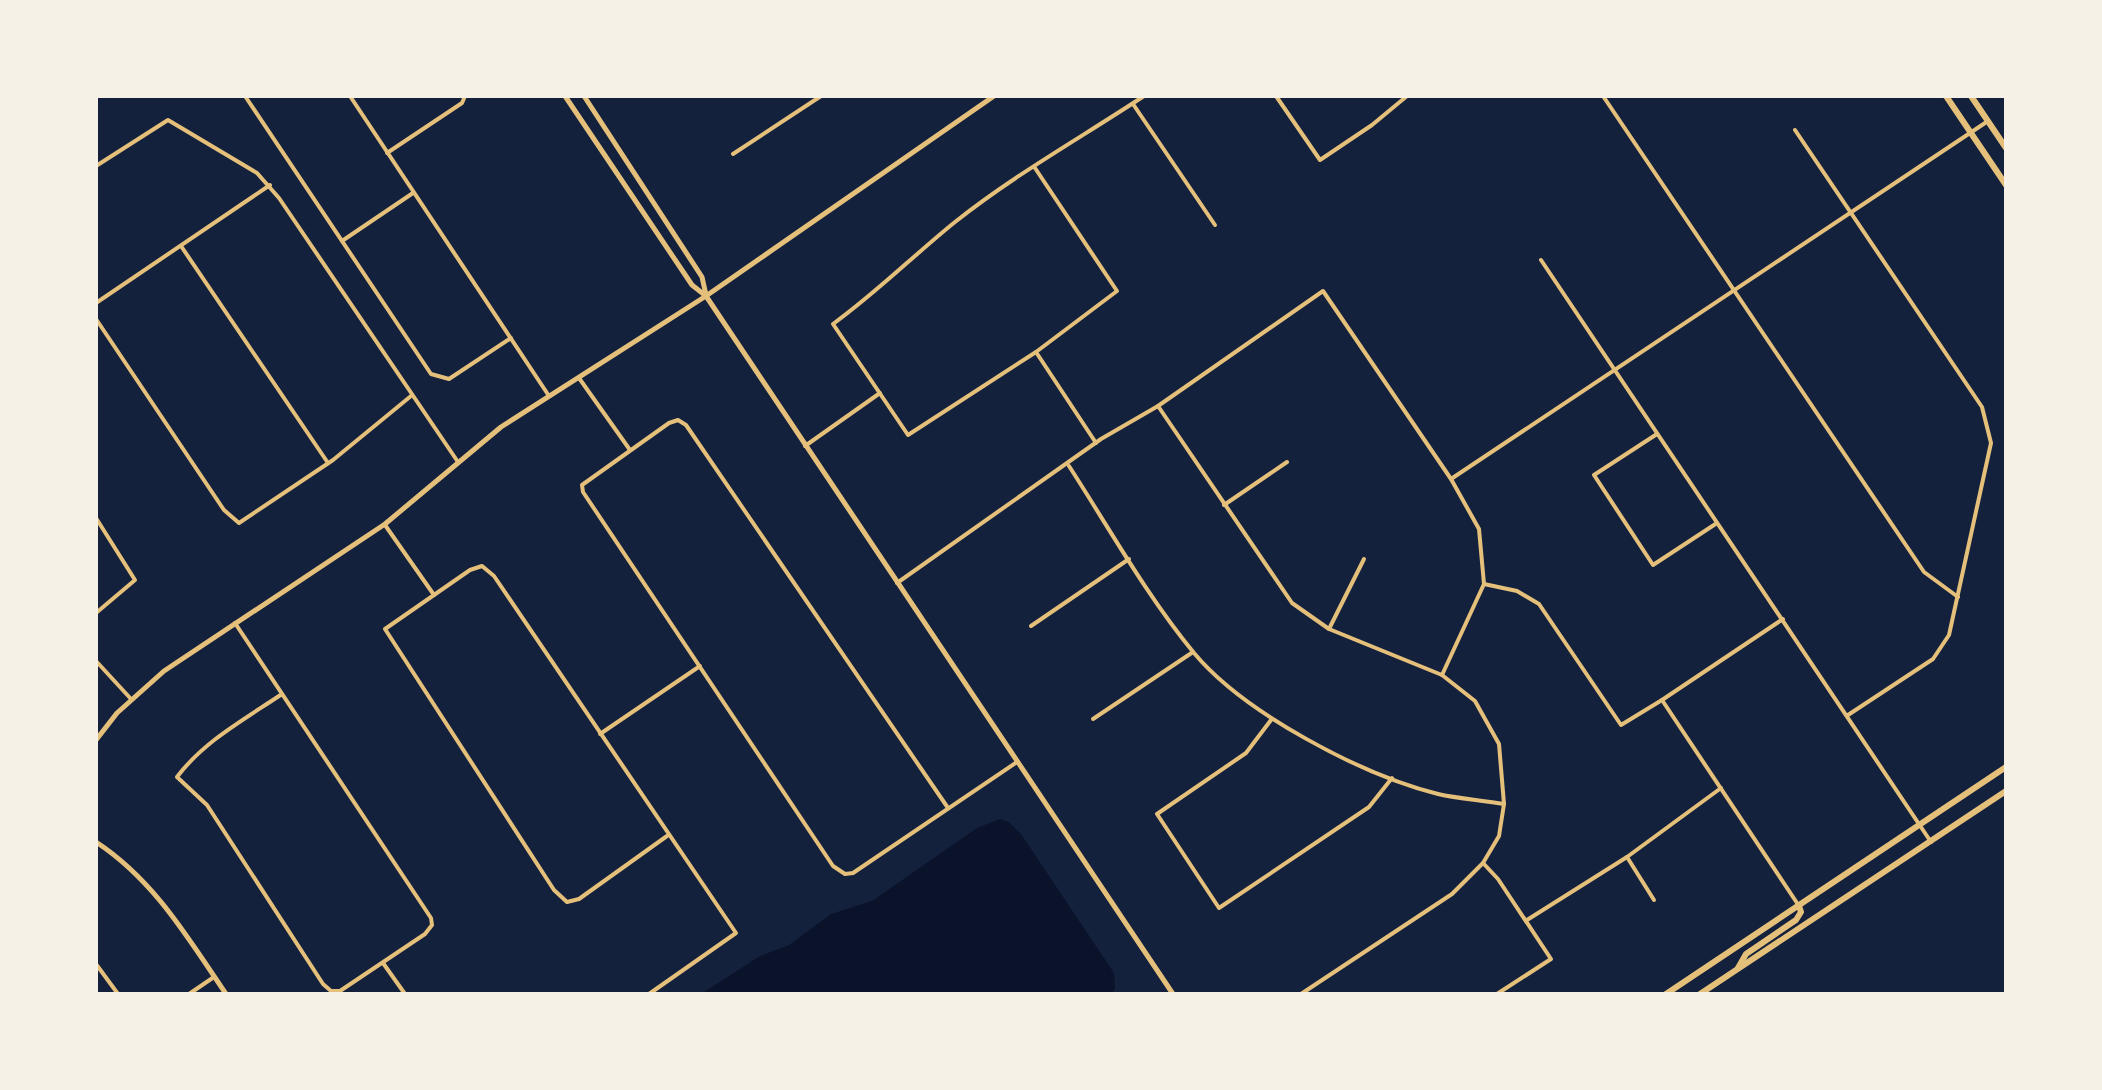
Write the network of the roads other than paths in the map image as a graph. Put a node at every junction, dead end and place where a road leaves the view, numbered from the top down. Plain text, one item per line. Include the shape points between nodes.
1 (245, 96) edge
2 (350, 96) edge
3 (465, 96) edge
4 (565, 96) edge
5 (584, 96) edge
6 (821, 96) edge
7 (994, 96) edge
8 (1144, 96) edge
9 (1276, 96) edge
10 (1407, 96) edge
11 (1603, 96) edge
12 (1946, 96) edge
13 (1971, 96) edge
14 (1133, 104) junction
15 (1988, 121) junction
16 (1795, 130) dead end
17 (1971, 132) junction
18 (2006, 148) edge
19 (387, 153) junction
20 (733, 154) dead end
21 (96, 166) edge
22 (1035, 168) junction
23 (270, 185) junction
24 (2006, 185) edge
25 (413, 192) junction
26 (1851, 211) junction
27 (1215, 225) dead end
28 (342, 241) junction
29 (181, 246) junction
30 (1541, 260) dead end
31 (1733, 291) junction
32 (706, 296) junction
33 (96, 303) edge
34 (96, 319) edge
35 (511, 338) junction
36 (1036, 352) junction
37 (1616, 371) junction
38 (579, 378) junction
39 (880, 393) junction
40 (411, 396) junction
41 (549, 396) junction
42 (1158, 406) junction
43 (1657, 434) junction
44 (1096, 443) junction
45 (805, 446) junction
46 (630, 450) junction
47 (458, 462) junction
48 (1287, 462) dead end
49 (328, 463) junction
50 (1069, 465) junction
51 (1451, 479) junction
52 (1224, 505) junction
53 (96, 518) edge
54 (1717, 523) junction
55 (385, 524) junction
56 (1129, 559) junction
57 (1364, 559) dead end
58 (897, 583) junction
59 (1484, 584) junction
60 (434, 595) junction
61 (1958, 597) junction
62 (96, 613) edge
63 (1783, 619) junction
64 (235, 623) junction
65 (1031, 626) dead end
66 (1329, 629) junction
67 (1193, 652) junction
68 (96, 661) edge
69 (700, 666) junction
70 (1442, 675) junction
71 (282, 694) junction
72 (131, 699) junction
73 (1662, 700) junction
74 (1848, 715) junction
75 (1093, 719) dead end
76 (1271, 720) junction
77 (599, 734) junction
78 (96, 740) edge
79 (1017, 762) junction
80 (2006, 767) edge
81 (1392, 778) junction
82 (1721, 788) junction
83 (2006, 791) edge
84 (1504, 804) junction
85 (948, 808) junction
86 (1921, 825) junction
87 (667, 836) junction
88 (96, 842) edge
89 (1931, 842) junction
90 (1627, 857) junction
91 (1483, 863) junction
92 (1654, 900) dead end
93 (1799, 906) junction
94 (1527, 920) junction
95 (383, 962) junction
96 (96, 964) edge
97 (1738, 969) junction
98 (214, 977) junction
99 (118, 994) edge
100 (189, 994) edge
101 (226, 994) edge
102 (405, 994) edge
103 (649, 994) edge
104 (1173, 994) edge
105 (1301, 994) edge
106 (1497, 994) edge
107 (1666, 994) edge
108 (1700, 994) edge

1 - 28 street
2 - 19 street
3 - 19 street
4 - 32 street via 692,285
5 - 32 street via 702,277
6 - 20 street
7 - 32 street
8 - 14 street
9 - 10 street via 1320,160
11 - 31 street
12 - 17 main road
13 - 15 main road
14 - 22 street
14 - 27 street
15 - 17 street
15 - 18 main road
16 - 26 street
17 - 24 main road
17 - 26 street
19 - 25 street
21 - 23 street via 168,120
22 - 36 street via 1117,291
22 - 39 street via 957,221 833,324
23 - 29 street
23 - 40 street
25 - 28 street
25 - 35 street
26 - 31 street
26 - 61 street via 1989,425 1991,443
28 - 35 street via 431,374 449,379
29 - 33 street
29 - 49 street
30 - 37 street
31 - 37 street
31 - 61 street via 1924,572
32 - 38 street
32 - 45 street
34 - 49 street via 224,510 239,523
35 - 41 street
36 - 39 street via 908,435
36 - 44 street
37 - 43 street
37 - 51 street
38 - 41 street
38 - 46 street
39 - 45 street
40 - 47 street
40 - 49 street
41 - 47 street
42 - 44 street
42 - 51 street via 1323,291
42 - 52 street
43 - 54 street
43 - 54 street via 1594,475 1653,565
44 - 50 street
45 - 58 street
46 - 69 street via 582,485 583,492
46 - 85 street via 678,420 695,435
47 - 55 street
48 - 52 street
50 - 56 street
50 - 58 street
51 - 59 street via 1479,529
52 - 66 street via 1292,603
53 - 62 street via 135,580
54 - 63 street
55 - 60 street
55 - 64 street
56 - 65 street
56 - 67 street
57 - 66 street
58 - 79 street
59 - 70 street
59 - 73 street via 1517,591 1539,604 1621,725
60 - 77 street via 482,566 494,576
60 - 87 street via 385,629 554,890 567,902 579,899
61 - 74 street via 1940,653
63 - 73 street
63 - 74 street
64 - 71 street
64 - 72 street
66 - 70 street
67 - 75 street
67 - 76 street via 1225,686
68 - 72 street
69 - 77 street
69 - 85 street via 833,866 845,874
70 - 84 street via 1475,701 1499,744
71 - 95 street via 431,918 432,925
71 - 95 street via 189,761 177,777 207,805 323,984 340,991
72 - 78 street
73 - 82 street
74 - 86 street
76 - 81 street
76 - 81 street via 1246,753 1157,814 1219,908 1369,807
77 - 87 street
79 - 85 street
79 - 104 street
80 - 86 main road
81 - 84 street via 1439,794
82 - 90 street
82 - 93 street
83 - 89 main road
84 - 91 street via 1499,836
86 - 89 street
86 - 93 main road
87 - 103 street via 736,933
88 - 98 street via 164,904
89 - 97 main road
90 - 92 street
90 - 94 street
91 - 94 street
91 - 105 street via 1452,894
93 - 97 main road via 1796,920 1746,954
93 - 107 main road
94 - 106 street via 1551,959
95 - 102 street
96 - 99 street
97 - 108 main road
98 - 100 street
98 - 101 street

